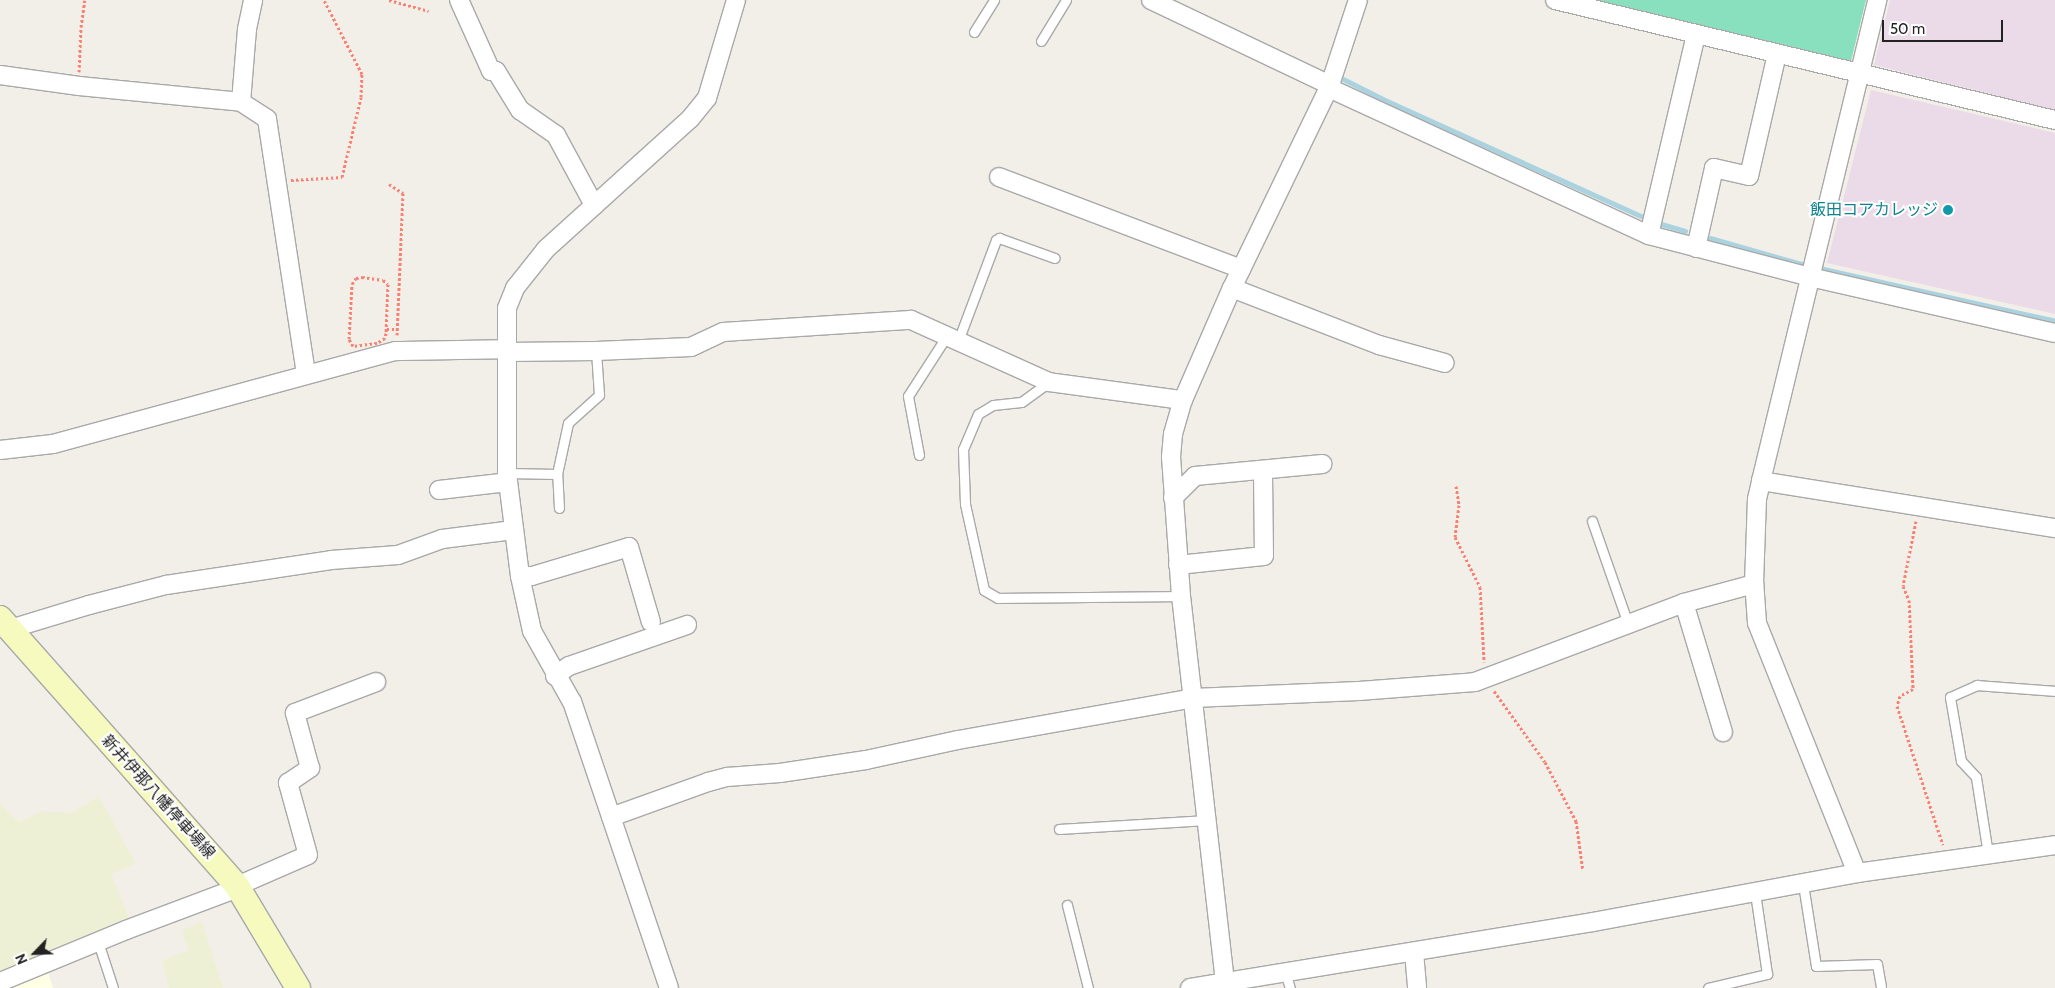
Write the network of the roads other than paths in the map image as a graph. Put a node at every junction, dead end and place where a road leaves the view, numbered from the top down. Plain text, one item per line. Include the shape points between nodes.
1 (253, 0) edge
2 (459, 0) edge
3 (736, 0) edge
4 (994, 0) edge
5 (1066, 0) edge
6 (1151, 0) edge
7 (1358, 0) edge
8 (1555, 0) edge
9 (1876, 0) edge
10 (974, 32) dead end
11 (1696, 35) junction
12 (1041, 41) dead end
13 (1777, 54) junction
14 (1858, 74) junction
15 (0, 75) edge
16 (1330, 87) junction
17 (241, 102) junction
18 (2055, 120) edge
19 (999, 177) dead end
20 (594, 205) junction
21 (1649, 235) junction
22 (1696, 248) junction
23 (1055, 258) dead end
24 (1241, 269) junction
25 (1812, 269) junction
26 (1232, 288) junction
27 (2055, 333) edge
28 (952, 339) junction
29 (507, 350) junction
30 (596, 351) junction
31 (1445, 363) dead end
32 (306, 374) junction
33 (1049, 382) junction
34 (1184, 400) junction
35 (0, 450) edge
36 (919, 455) dead end
37 (1322, 464) dead end
38 (1263, 470) junction
39 (557, 474) junction
40 (507, 478) junction
41 (1761, 481) junction
42 (439, 490) dead end
43 (1173, 498) junction
44 (559, 508) dead end
45 (1592, 521) dead end
46 (2055, 528) edge
47 (512, 530) junction
48 (1178, 565) junction
49 (520, 576) junction
50 (1754, 584) junction
51 (1181, 596) junction
52 (1684, 603) junction
53 (651, 622) dead end
54 (1628, 624) junction
55 (687, 625) dead end
56 (6, 631) edge
57 (555, 676) junction
58 (376, 682) dead end
59 (2055, 691) edge
60 (1193, 698) junction
61 (1723, 732) dead end
62 (611, 816) junction
63 (1207, 820) junction
64 (1059, 829) dead end
65 (2055, 845) edge
66 (1988, 854) junction
67 (1857, 873) junction
68 (1803, 884) junction
69 (238, 887) junction
70 (1755, 893) junction
71 (1067, 905) dead end
72 (98, 942) junction
73 (1414, 952) junction
74 (1287, 980) edge
75 (0, 982) edge
76 (1235, 983) edge
77 (1881, 987) edge
78 (113, 988) edge
79 (298, 988) edge
80 (669, 988) edge
81 (1088, 988) edge
82 (1190, 988) edge
83 (1417, 988) edge
84 (1708, 988) edge

1 - 17 street via 247,29
2 - 20 street via 491,71 496,71 520,110 556,134
3 - 20 street via 707,98 690,119
4 - 10 lane
5 - 12 lane
6 - 16 street
7 - 16 street
8 - 11 street
9 - 14 street
11 - 13 street
11 - 21 street
13 - 14 street
13 - 22 street via 1749,176 1714,168
14 - 18 street
14 - 25 street
15 - 17 street
16 - 21 street
16 - 24 street
17 - 32 street via 266,119
19 - 24 street
20 - 29 street via 546,249 514,288 507,308
21 - 22 street
22 - 25 street
23 - 28 lane via 999,238 996,240
24 - 26 street
25 - 27 street
25 - 41 street
26 - 31 street via 1379,345
26 - 34 street
28 - 30 street via 911,320 723,332 690,347
28 - 33 street
28 - 36 lane via 908,396
29 - 30 street
29 - 32 street via 396,351
29 - 40 street
30 - 39 lane via 599,395 568,423
32 - 35 street via 53,444
33 - 34 street
33 - 51 lane via 1021,402 993,405 978,414 962,449 965,504 984,590 998,598
34 - 43 street via 1173,434 1170,457
37 - 38 street
38 - 43 street via 1195,476
38 - 48 street via 1264,556
39 - 40 lane
39 - 44 lane
40 - 42 street
40 - 47 street
41 - 46 street
41 - 50 street via 1757,499
43 - 48 street
45 - 54 lane
47 - 49 street
47 - 56 street via 442,539 398,555 331,560 166,585
48 - 51 street
49 - 53 street via 532,576 629,547
49 - 57 street via 532,631
50 - 52 street
50 - 67 street via 1757,623
51 - 60 street
52 - 54 street
52 - 61 street
54 - 60 street via 1475,682
55 - 57 street via 569,666
56 - 69 main road, 新井伊那八幡停車場線
57 - 62 street via 572,702
58 - 69 street via 295,713 310,768 288,782 308,856
59 - 66 lane via 1977,684 1950,697 1961,761 1976,777
60 - 62 street via 958,740 866,760 727,778
60 - 63 street
62 - 80 street
63 - 64 lane
63 - 76 street
65 - 66 street
66 - 67 street
67 - 68 street
68 - 70 street
68 - 77 lane via 1816,966 1877,964
69 - 72 street
69 - 79 main road, 新井伊那八幡停車場線
70 - 73 street
70 - 84 lane via 1767,974
71 - 81 lane
72 - 75 street
72 - 78 lane
73 - 74 street
73 - 83 street
74 - 76 street
76 - 82 street

